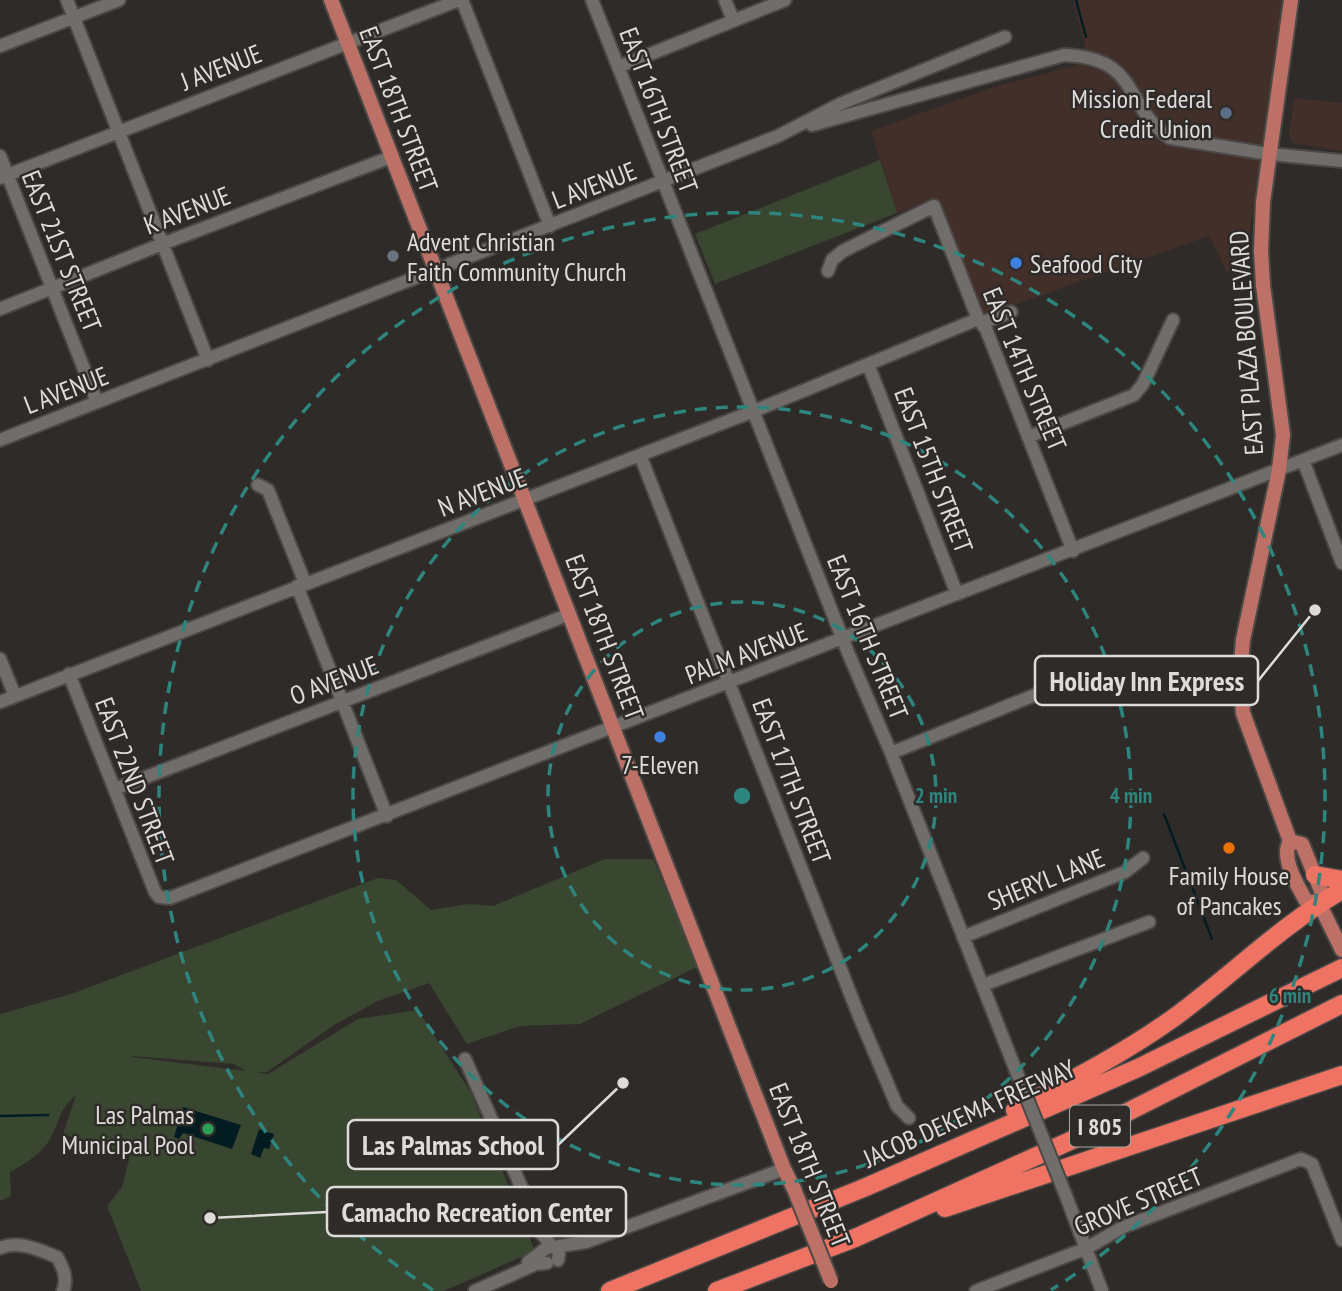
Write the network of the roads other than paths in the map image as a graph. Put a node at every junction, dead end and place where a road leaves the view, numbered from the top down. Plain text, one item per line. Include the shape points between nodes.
1 (67, 0) edge
2 (119, 0) edge
3 (331, 0) edge
4 (460, 0) edge
5 (592, 0) edge
6 (725, 0) edge
7 (785, 0) edge
8 (1290, 0) edge
9 (74, 18) junction
10 (733, 20) junction
11 (1005, 37) dead end
12 (347, 41) junction
13 (0, 46) edge
14 (618, 67) junction
15 (118, 131) junction
16 (778, 136) junction
17 (1269, 154) junction
18 (0, 156) edge
19 (391, 157) junction
20 (1342, 161) edge
21 (4, 176) edge
22 (663, 183) junction
23 (550, 226) junction
24 (162, 244) junction
25 (436, 270) junction
26 (828, 271) dead end
27 (52, 287) junction
28 (0, 309) edge
29 (1011, 312) dead end
30 (1172, 320) dead end
31 (979, 321) junction
32 (208, 360) junction
33 (868, 364) junction
34 (97, 402) junction
35 (754, 411) junction
36 (1028, 437) junction
37 (0, 440) edge
38 (1342, 445) edge
39 (640, 455) junction
40 (1303, 460) junction
41 (1279, 470) junction
42 (258, 485) dead end
43 (525, 500) junction
44 (1073, 551) junction
45 (1342, 563) edge
46 (301, 585) junction
47 (957, 594) junction
48 (570, 614) junction
49 (843, 640) junction
50 (0, 659) edge
51 (1097, 670) dead end
52 (69, 674) junction
53 (729, 684) junction
54 (15, 696) junction
55 (0, 702) edge
56 (342, 702) junction
57 (614, 728) junction
58 (891, 753) junction
59 (115, 789) junction
60 (387, 816) junction
61 (1290, 841) junction
62 (1143, 858) dead end
63 (1315, 875) junction
64 (1342, 880) edge
65 (1342, 890) edge
66 (165, 899) joint
67 (1319, 903) junction
68 (1149, 922) dead end
69 (963, 937) junction
70 (1342, 950) edge
71 (1342, 968) edge
72 (983, 985) junction
73 (1341, 1005) edge
74 (465, 1059) dead end
75 (1342, 1075) edge
76 (909, 1118) dead end
77 (784, 1169) junction
78 (854, 1192) junction
79 (1339, 1224) edge
80 (855, 1238) junction
81 (1342, 1240) edge
82 (0, 1248) edge
83 (1087, 1248) junction
84 (549, 1253) junction
85 (832, 1286) edge
86 (63, 1291) edge
87 (475, 1291) edge
88 (610, 1291) edge
89 (717, 1291) edge
90 (976, 1291) edge
91 (1102, 1291) edge

1 - 9 street
2 - 9 street
3 - 12 main road, EAST 18TH STREET
4 - 12 street, J AVENUE
4 - 23 street
5 - 14 street, EAST 16TH STREET
6 - 10 street
7 - 10 street
8 - 17 main road, EAST PLAZA BOULEVARD
9 - 13 street
9 - 15 street
10 - 14 street
11 - 16 street, L AVENUE via 840,104
12 - 15 street, J AVENUE
12 - 19 main road, EAST 18TH STREET
14 - 22 street, EAST 16TH STREET
15 - 21 street, J AVENUE
15 - 24 street
16 - 17 street via 1063,55 1086,56 1115,70 1157,130 1170,138
16 - 22 street, L AVENUE
17 - 20 street
17 - 41 main road, EAST PLAZA BOULEVARD via 1261,256 1281,408
18 - 21 street, EAST 21ST STREET
19 - 24 street, K AVENUE
19 - 25 main road, EAST 18TH STREET
21 - 27 street, EAST 21ST STREET
22 - 23 street, L AVENUE
22 - 35 street, EAST 16TH STREET
23 - 25 street, L AVENUE
24 - 27 street, K AVENUE
24 - 32 street
25 - 32 street, L AVENUE
25 - 43 main road, EAST 18TH STREET
26 - 31 street, EAST 14TH STREET via 843,251 934,206
27 - 28 street, K AVENUE
27 - 34 street, EAST 21ST STREET
29 - 31 street, N AVENUE
30 - 36 street via 1134,395
31 - 33 street, N AVENUE
31 - 36 street, EAST 14TH STREET
32 - 34 street, L AVENUE
33 - 35 street, N AVENUE
33 - 47 street, EAST 15TH STREET
34 - 37 street, L AVENUE
35 - 39 street, N AVENUE
35 - 49 street, EAST 16TH STREET
36 - 44 street, EAST 14TH STREET
38 - 40 street, PALM AVENUE
39 - 43 street, N AVENUE
39 - 53 street, EAST 17TH STREET
40 - 41 street, PALM AVENUE
40 - 45 street
41 - 44 street, PALM AVENUE
41 - 61 main road, EAST PLAZA BOULEVARD via 1243,640 1240,676 1243,713
42 - 46 street via 268,490
43 - 46 street, N AVENUE
43 - 48 main road, EAST 18TH STREET
44 - 47 street, PALM AVENUE
46 - 52 street, N AVENUE
46 - 56 street
47 - 49 street, PALM AVENUE
48 - 56 street, O AVENUE
48 - 57 main road, EAST 18TH STREET
49 - 53 street, PALM AVENUE
49 - 58 street, EAST 16TH STREET
50 - 54 street
51 - 58 street
52 - 54 street, N AVENUE
52 - 59 street, EAST 22ND STREET
53 - 57 street, PALM AVENUE
53 - 76 street, EAST 17TH STREET via 869,1040 897,1106
54 - 55 street, N AVENUE
56 - 59 street, O AVENUE
56 - 60 street
57 - 60 street, PALM AVENUE
57 - 77 main road, EAST 18TH STREET
58 - 69 street, EAST 16TH STREET
59 - 66 street, EAST 22ND STREET via 155,892
60 - 66 street, PALM AVENUE
61 - 63 main road, EAST PLAZA BOULEVARD via 1301,844
61 - 67 main road, EAST PLAZA BOULEVARD via 1286,853 1298,886 1306,901
62 - 69 street, SHERYL LANE via 1125,872
63 - 64 highway
63 - 67 main road, EAST PLAZA BOULEVARD via 1322,892
65 - 67 highway
67 - 70 main road, EAST PLAZA BOULEVARD
67 - 78 highway via 1172,1019 1074,1080
68 - 72 street
69 - 72 street, EAST 16TH STREET
71 - 78 highway, JACOB DEKEMA FREEWAY / I 805 via 1138,1068
72 - 83 street, EAST 16TH STREET, bridge
73 - 80 highway, I 805 via 1070,1141
74 - 84 street
75 - 80 highway
77 - 84 street
77 - 85 main road, EAST 18TH STREET, bridge
78 - 88 highway, JACOB DEKEMA FREEWAY / I 805
79 - 81 street
79 - 83 street, GROVE STREET via 1312,1164 1301,1159 1123,1227
80 - 89 highway, I 805
82 - 86 street via 27,1246 58,1257 65,1271
83 - 90 street, GROVE STREET
83 - 91 street, EAST 16TH STREET
84 - 87 street via 536,1264

